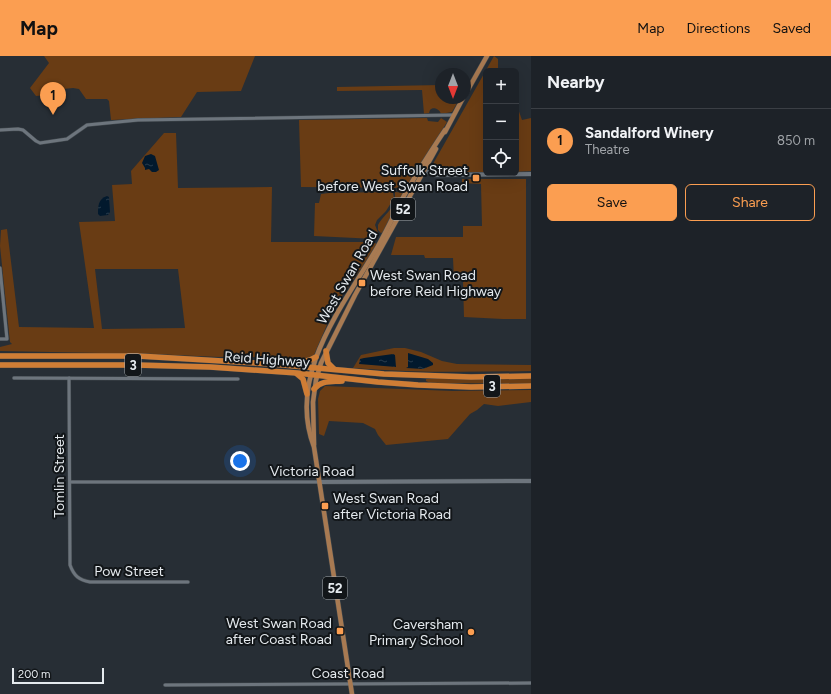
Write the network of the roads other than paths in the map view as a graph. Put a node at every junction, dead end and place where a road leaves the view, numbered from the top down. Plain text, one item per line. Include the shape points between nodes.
1 (487, 56) edge
2 (471, 84) edge
3 (460, 104) edge
4 (454, 115) junction
5 (0, 130) edge
6 (422, 170) junction
7 (531, 174) edge
8 (0, 268) edge
9 (0, 339) edge
10 (326, 351) junction
11 (0, 356) edge
12 (316, 356) junction
13 (0, 365) edge
14 (292, 365) junction
15 (316, 368) junction
16 (334, 369) junction
17 (297, 373) junction
18 (314, 375) junction
19 (531, 376) edge
20 (14, 378) dead end
21 (69, 378) junction
22 (238, 379) dead end
23 (348, 379) junction
24 (531, 386) edge
25 (314, 389) junction
26 (307, 394) junction
27 (314, 447) junction
28 (531, 481) edge
29 (70, 482) junction
30 (319, 482) junction
31 (72, 573) joint
32 (188, 582) dead end
33 (531, 683) edge
34 (165, 684) dead end
35 (350, 684) junction
36 (352, 694) edge

1 - 2 main road
3 - 4 main road, West Swan Road / 52
4 - 5 street via 138,120 87,125 67,138 40,142 23,130
4 - 6 main road, West Swan Road / 52
6 - 7 street via 435,175
6 - 10 main road, West Swan Road / 52
6 - 12 main road, West Swan Road / 52 via 401,201
8 - 9 street via 7,339
10 - 15 main road, West Swan Road / 52
10 - 16 highway via 328,363
11 - 14 highway, Reid Highway / 3 via 138,356
12 - 14 highway
12 - 15 main road, West Swan Road / 52
13 - 17 highway, Reid Highway / 3 via 136,365
14 - 15 highway, Reid Highway / 3
15 - 16 highway, Reid Highway / 3
15 - 18 main road, West Swan Road / 52
16 - 19 highway, Reid Highway / 3 via 456,377
17 - 18 highway, Reid Highway / 3
17 - 26 highway via 303,379
18 - 23 highway, Reid Highway / 3
18 - 25 main road, West Swan Road / 52
18 - 26 main road, West Swan Road / 52
20 - 21 street
21 - 22 street
21 - 29 street, Tomlin Street
23 - 24 highway, Reid Highway / 3 via 425,385
23 - 25 highway via 323,382
25 - 27 main road, West Swan Road / 52
26 - 27 main road, West Swan Road / 52 via 308,423
27 - 30 main road, West Swan Road / 52
28 - 30 street, Victoria Road
29 - 30 street, Victoria Road
29 - 31 street, Tomlin Street
30 - 35 main road, West Swan Road / 52
31 - 32 street, Pow Street via 80,580 90,582
33 - 35 street, Coast Road
34 - 35 street, Coast Road
35 - 36 main road, West Swan Road / 52

